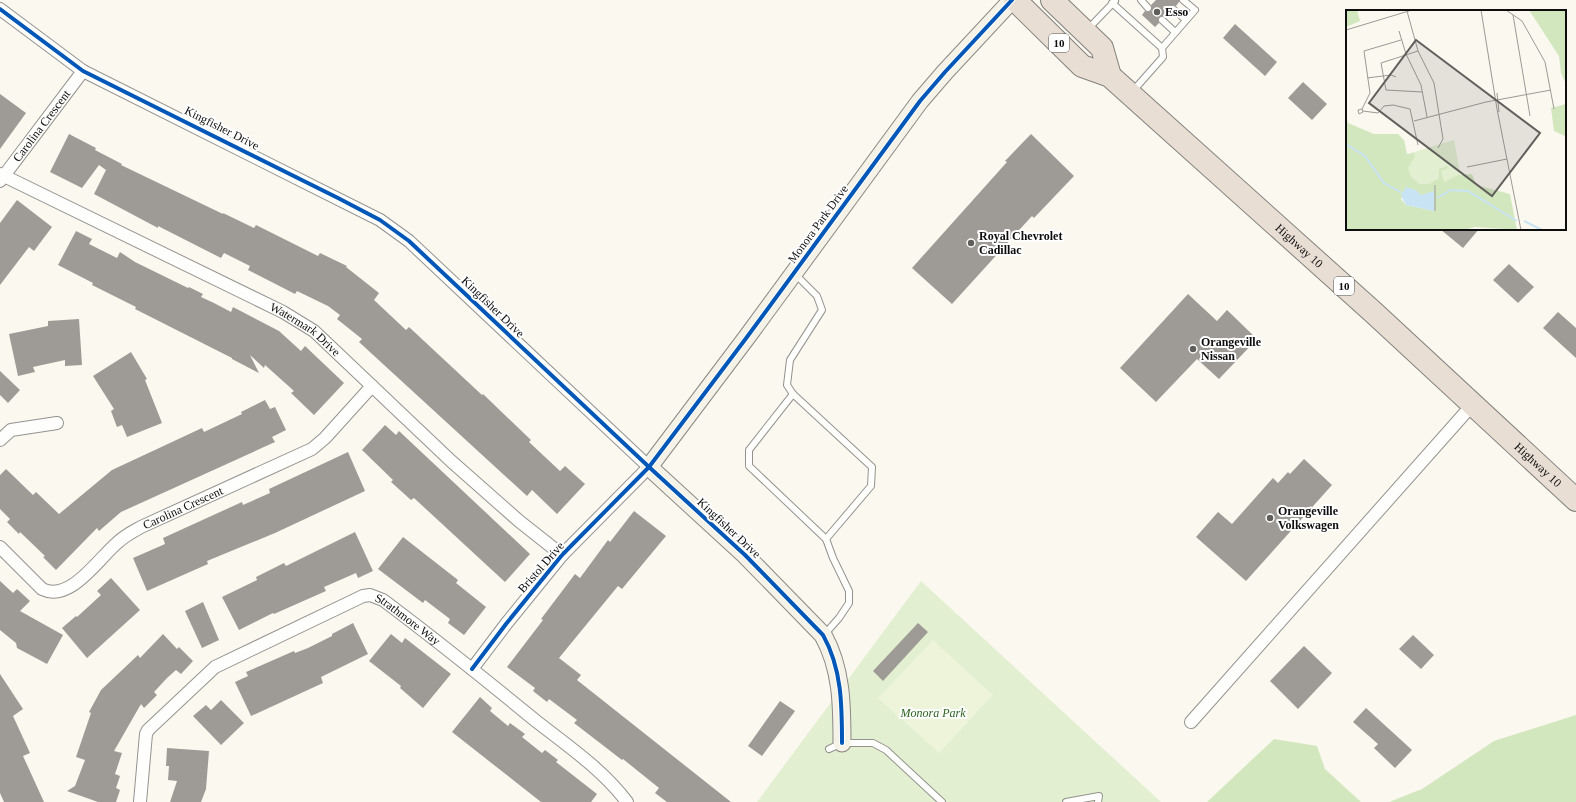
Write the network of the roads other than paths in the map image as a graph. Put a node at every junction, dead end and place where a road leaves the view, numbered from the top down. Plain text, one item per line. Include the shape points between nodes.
1 (1013, 0) edge
2 (1052, 0) edge
3 (1141, 0) edge
4 (1183, 0) edge
5 (1114, 2) edge
6 (1148, 8) dead end
7 (0, 9) edge
8 (1173, 9) dead end
9 (1162, 20) dead end
10 (1186, 20) junction
11 (1086, 32) junction
12 (1175, 32) junction
13 (1162, 48) junction
14 (83, 71) junction
15 (1110, 76) junction
16 (1130, 94) junction
17 (1, 177) edge
18 (794, 273) junction
19 (372, 386) junction
20 (793, 394) junction
21 (1473, 404) junction
22 (57, 423) dead end
23 (0, 440) edge
24 (648, 467) junction
25 (1576, 500) edge
26 (826, 539) junction
27 (0, 547) edge
28 (562, 555) junction
29 (823, 636) junction
30 (472, 669) junction
31 (1191, 722) dead end
32 (836, 746) joint
33 (140, 802) edge
34 (627, 802) edge
35 (942, 802) edge
36 (1066, 802) edge
37 (1098, 802) edge

1 - 15 highway, Highway 10 / 10 via 1082,66
1 - 18 street, Monora Park Drive via 920,101
2 - 11 highway, 10
3 - 6 lane
4 - 10 lane via 1195,10
5 - 11 lane
5 - 13 lane
7 - 14 street, Kingfisher Drive
8 - 10 lane
9 - 12 lane
10 - 12 lane
11 - 15 highway, 10 via 1102,48
12 - 13 lane
13 - 16 lane via 1163,57
14 - 17 street, Carolina Crescent
14 - 24 street, Kingfisher Drive via 380,220 409,241
15 - 16 highway, Highway 10 / 10
16 - 21 highway, Highway 10 / 10
17 - 19 street, Watermark Drive via 283,312 314,331
18 - 20 lane via 817,296 822,310 790,360 787,385
18 - 24 street, Monora Park Drive
19 - 27 street, Carolina Crescent via 312,449 140,527 117,542 78,581 63,591 48,592 42,589
19 - 28 street, Watermark Drive via 519,522
20 - 26 lane via 749,450 749,466
20 - 26 lane via 872,467 871,486
21 - 25 highway, Highway 10 / 10
21 - 31 street
22 - 23 street via 11,430
24 - 28 street, Bristol Drive
24 - 29 street, Kingfisher Drive via 745,555
26 - 29 lane via 849,591 849,603
28 - 30 street, Bristol Drive
29 - 32 street, Kingfisher Drive via 831,648 841,692
30 - 33 street, Strathmore Way via 384,600 370,595 364,596 215,668 148,730
30 - 34 street, Strathmore Way via 596,768
32 - 35 lane via 873,743 886,750
36 - 37 lane via 1098,796

